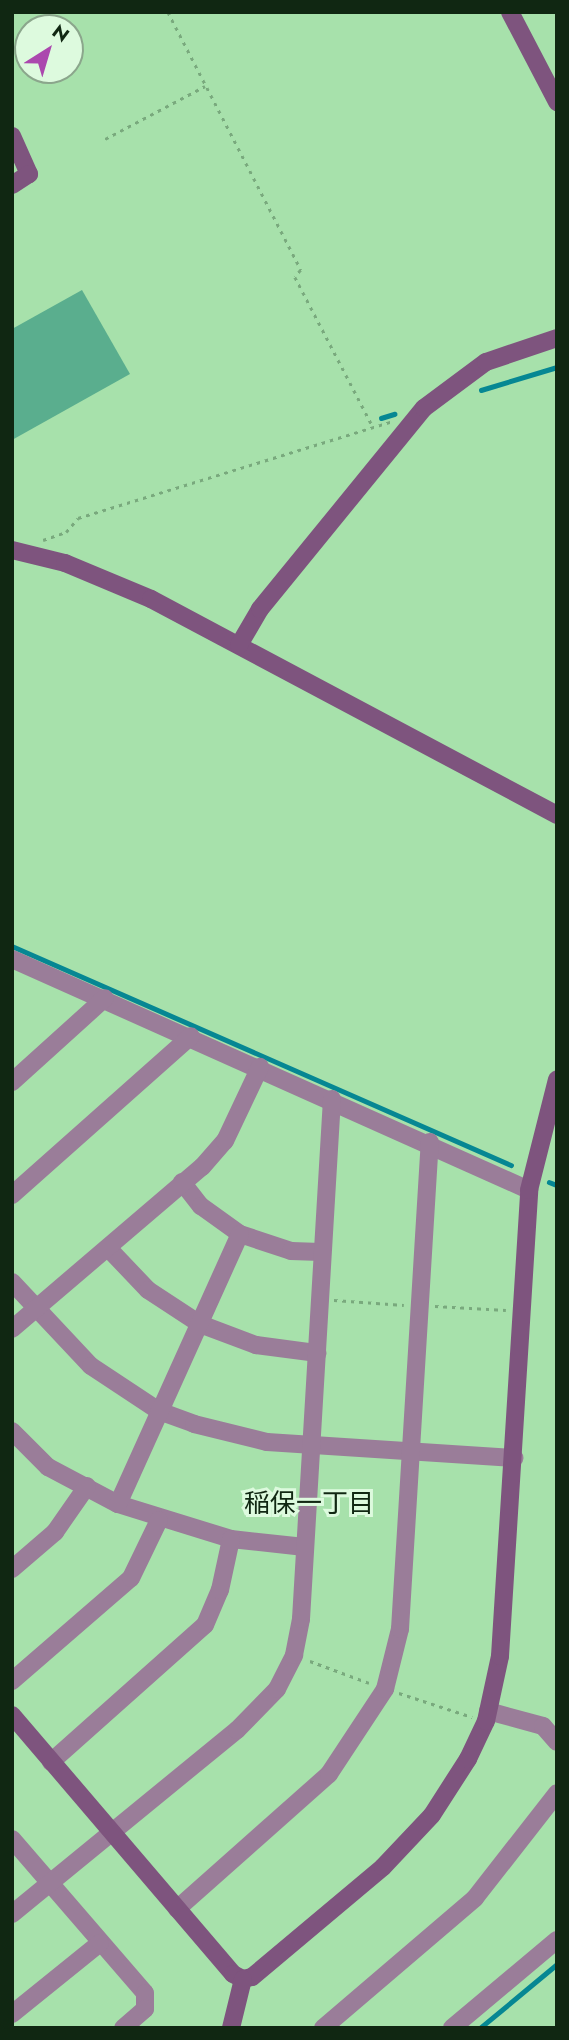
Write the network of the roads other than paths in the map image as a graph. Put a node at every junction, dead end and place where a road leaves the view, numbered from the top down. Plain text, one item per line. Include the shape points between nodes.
1 (510, 12) edge
2 (557, 102) edge
3 (12, 136) edge
4 (12, 185) edge
5 (557, 338) edge
6 (12, 550) edge
7 (239, 645) junction
8 (557, 815) edge
9 (12, 959) edge
10 (105, 998) junction
11 (191, 1036) junction
12 (260, 1067) junction
13 (557, 1079) edge
14 (12, 1082) edge
15 (332, 1099) junction
16 (430, 1142) junction
17 (182, 1182) junction
18 (529, 1190) junction
19 (12, 1195) edge
20 (240, 1234) junction
21 (108, 1248) junction
22 (321, 1252) junction
23 (12, 1282) edge
24 (36, 1310) junction
25 (201, 1324) junction
26 (12, 1329) edge
27 (317, 1353) junction
28 (159, 1411) junction
29 (15, 1439) edge
30 (312, 1443) junction
31 (408, 1449) junction
32 (514, 1458) junction
33 (87, 1486) junction
34 (118, 1504) junction
35 (159, 1520) junction
36 (231, 1539) junction
37 (305, 1547) junction
38 (12, 1569) edge
39 (12, 1681) edge
40 (488, 1711) junction
41 (12, 1715) edge
42 (557, 1742) edge
43 (51, 1762) junction
44 (557, 1793) edge
45 (114, 1835) junction
46 (12, 1839) edge
47 (49, 1882) junction
48 (177, 1909) junction
49 (12, 1914) edge
50 (557, 1940) edge
51 (100, 1943) junction
52 (243, 1979) junction
53 (12, 2014) edge
54 (123, 2028) edge
55 (231, 2028) edge
56 (323, 2028) edge
57 (452, 2028) edge

1 - 2 street
3 - 4 street via 29,174
5 - 7 street via 486,362 454,382 411,424 260,610
6 - 7 street via 124,586
7 - 8 street
9 - 10 street
10 - 11 street
10 - 14 street
11 - 12 street
11 - 19 street
12 - 15 street
12 - 17 street via 225,1141
13 - 18 street
15 - 16 street
15 - 22 street
16 - 18 street
16 - 31 street
17 - 20 street via 201,1206
17 - 21 street
18 - 32 street
20 - 22 street via 291,1251
20 - 25 street
21 - 24 street
21 - 25 street via 148,1290
22 - 27 street
23 - 24 street
24 - 26 street
24 - 28 street via 91,1366
25 - 27 street via 256,1345
25 - 28 street
27 - 30 street
28 - 30 street via 228,1434
28 - 34 street
29 - 33 street via 48,1467
30 - 31 street
30 - 37 street
31 - 32 street
31 - 48 street via 400,1629 385,1689 329,1774
32 - 40 street via 500,1656
33 - 34 street
33 - 38 street via 55,1532
34 - 35 street
35 - 36 street
35 - 39 street via 131,1578
36 - 37 street
36 - 43 street via 220,1590 205,1625
37 - 45 street via 294,1655 277,1689 237,1730
40 - 42 street via 543,1726
40 - 52 street via 450,1789 403,1848 252,1977
41 - 43 street
43 - 45 street
44 - 56 street via 475,1898
45 - 47 street
45 - 48 street
46 - 47 street
47 - 49 street
47 - 51 street
48 - 52 street via 233,1974
50 - 57 street
51 - 53 street
51 - 54 street via 145,1993 145,2008
52 - 55 street

